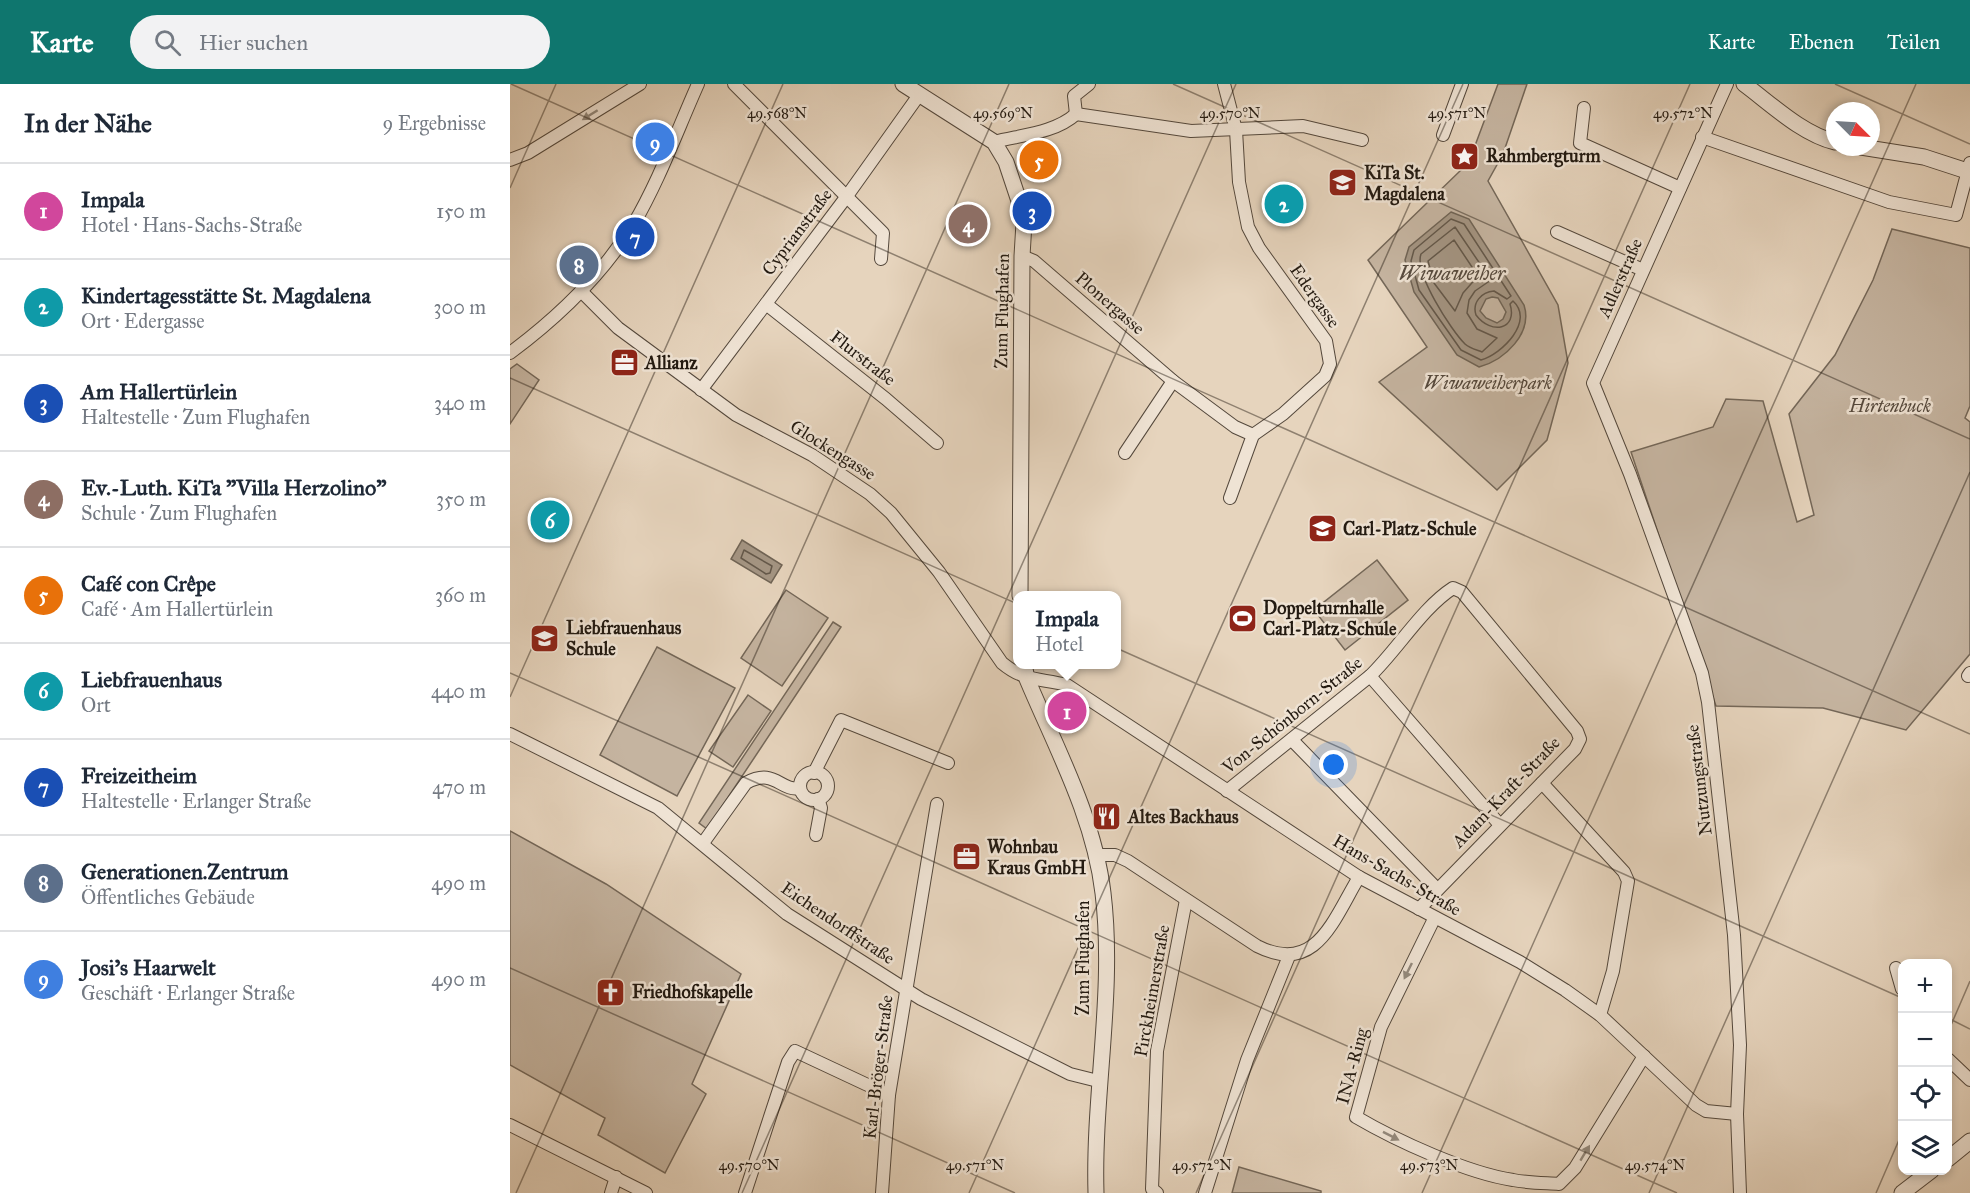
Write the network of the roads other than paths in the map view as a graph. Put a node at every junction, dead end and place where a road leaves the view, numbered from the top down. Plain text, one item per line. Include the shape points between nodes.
1 (640, 84) edge
2 (698, 84) edge
3 (735, 84) edge
4 (903, 84) edge
5 (1089, 84) edge
6 (1224, 84) edge
7 (1462, 84) edge
8 (1727, 84) edge
9 (1744, 84) edge
10 (919, 95) junction
11 (1584, 108) dead end
12 (1076, 114) junction
13 (1236, 130) junction
14 (1443, 135) dead end
15 (1702, 137) junction
16 (1826, 137) edge
17 (1362, 140) dead end
18 (994, 142) junction
19 (1880, 150) edge
20 (510, 160) edge
21 (1969, 168) edge
22 (1680, 188) junction
23 (847, 196) junction
24 (1557, 232) dead end
25 (1022, 256) junction
26 (881, 259) dead end
27 (1643, 270) junction
28 (581, 291) junction
29 (766, 304) junction
30 (510, 353) edge
31 (1173, 381) junction
32 (1593, 383) joint
33 (701, 390) junction
34 (1253, 435) junction
35 (937, 443) dead end
36 (1125, 453) dead end
37 (1230, 498) dead end
38 (1454, 588) joint
39 (1020, 591) edge
40 (1013, 667) edge
41 (1026, 672) edge
42 (1370, 676) junction
43 (510, 734) edge
44 (1292, 740) junction
45 (948, 763) dead end
46 (814, 773) junction
47 (1542, 783) junction
48 (800, 788) junction
49 (1227, 791) junction
50 (818, 799) junction
51 (937, 804) dead end
52 (1500, 825) junction
53 (816, 835) dead end
54 (703, 843) junction
55 (1095, 855) junction
56 (1359, 877) junction
57 (1437, 889) junction
58 (1186, 900) junction
59 (1419, 909) junction
60 (1434, 919) junction
61 (1289, 956) junction
62 (1896, 968) dead end
63 (1898, 975) edge
64 (906, 990) junction
65 (1600, 1015) junction
66 (1644, 1056) junction
67 (1952, 1064) edge
68 (1970, 1080) edge
69 (1098, 1082) junction
70 (889, 1095) junction
71 (1737, 1114) junction
72 (510, 1125) edge
73 (1970, 1141) edge
74 (1952, 1155) edge
75 (1925, 1175) edge
76 (616, 1177) junction
77 (611, 1193) edge
78 (646, 1193) edge
79 (745, 1193) edge
80 (882, 1193) edge
81 (1096, 1193) edge
82 (1157, 1193) edge
83 (1205, 1193) edge
84 (1740, 1193) edge
85 (1902, 1193) edge

1 -> 20 street via 528,153
2 - 28 street via 633,224
3 - 23 street
4 - 10 street, Zum Flughafen
5 - 12 street via 1074,96
6 - 13 street, Edergasse
7 - 14 street
8 - 15 street, Adlerstraße
9 - 16 street via 1794,120
10 - 18 street, Zum Flughafen
10 - 23 street, Cyprianstraße
11 - 22 street via 1580,143
12 - 13 street via 1191,131
12 - 18 street via 1065,124
13 - 17 street via 1303,126
13 - 34 street, Edergasse via 1239,182 1248,227 1326,341 1330,364 1325,376
15 - 21 street via 1889,202 1956,215
15 - 22 street, Adlerstraße
18 - 25 street, Zum Flughafen via 1006,162 1021,207
19 - 21 street
22 - 27 street, Adlerstraße
23 - 26 street via 883,233
23 - 29 street, Cyprianstraße
24 - 27 street
25 - 31 street, Plonergasse via 1035,261
25 - 39 street, Zum Flughafen
27 - 32 street, Adlerstraße
28 - 30 street
28 - 33 street, Glockengasse via 618,328
29 - 33 street, Cyprianstraße
29 - 35 street, Flurstraße
31 - 34 street, Plonergasse via 1235,427
31 - 36 street
32 - 71 street, Nutzungstraße via 1642,505 1702,673 1708,702 1734,935 1740,1045
33 - 40 street, Glockengasse via 870,494 891,513 939,572 1002,663
34 - 37 street
38 - 42 street, Von-Schönborn-Straße via 1441,596
38 - 47 street, Adam-Kraft-Straße via 1462,592 1577,731 1580,739 1575,749
41 - 49 street, Hans-Sachs-Straße via 1067,685
41 - 55 street, Zum Flughafen via 1076,791
42 - 44 street, Von-Schönborn-Straße
42 - 52 street
43 - 54 street, Eichendorffstraße via 658,808
44 - 49 street, Von-Schönborn-Straße
44 - 57 street
45 - 46 street via 841,720
46 - 48 street via 805,775
46 - 50 street via 823,776 827,783 826,792
47 - 52 street, Adam-Kraft-Straße
47 - 65 street via 1628,881 1613,971
48 - 50 street via 807,799
48 - 54 street via 793,789 768,777 746,783
49 - 56 street, Hans-Sachs-Straße
50 - 53 street via 821,808
51 - 64 street, Karl-Bröger-Straße
52 - 57 street, Adam-Kraft-Straße
54 - 64 street, Eichendorffstraße via 787,914
55 - 58 street via 1115,855 1128,861
55 - 69 street, Zum Flughafen via 1103,891 1106,949
56 - 59 street, Hans-Sachs-Straße
56 - 61 street via 1322,938 1307,952
57 - 59 street, Adam-Kraft-Straße
58 - 61 street via 1257,946 1272,954
58 - 82 street, Pirckheimerstraße via 1157,1051 1152,1189
59 - 60 street, Hans-Sachs-Straße
60 - 65 street, Hans-Sachs-Straße via 1520,962
60 -> 66 street, INA-Ring via 1381,1027 1356,1117 1399,1140 1494,1176 1559,1184 1575,1168
61 - 83 street via 1247,1060
62 - 63 street
64 - 69 street, Eichendorffstraße via 1070,1074
64 - 70 street, Karl-Bröger-Straße
65 - 66 street, Hans-Sachs-Straße
66 - 71 street, Hans-Sachs-Straße via 1696,1106
67 - 68 street
69 - 81 street, Zum Flughafen
70 - 79 street via 795,1051 786,1066
70 - 80 street, Karl-Bröger-Straße
71 - 84 street, Nutzungstraße
72 - 76 street
73 - 74 street
75 - 85 street
76 - 77 street
76 - 78 street

